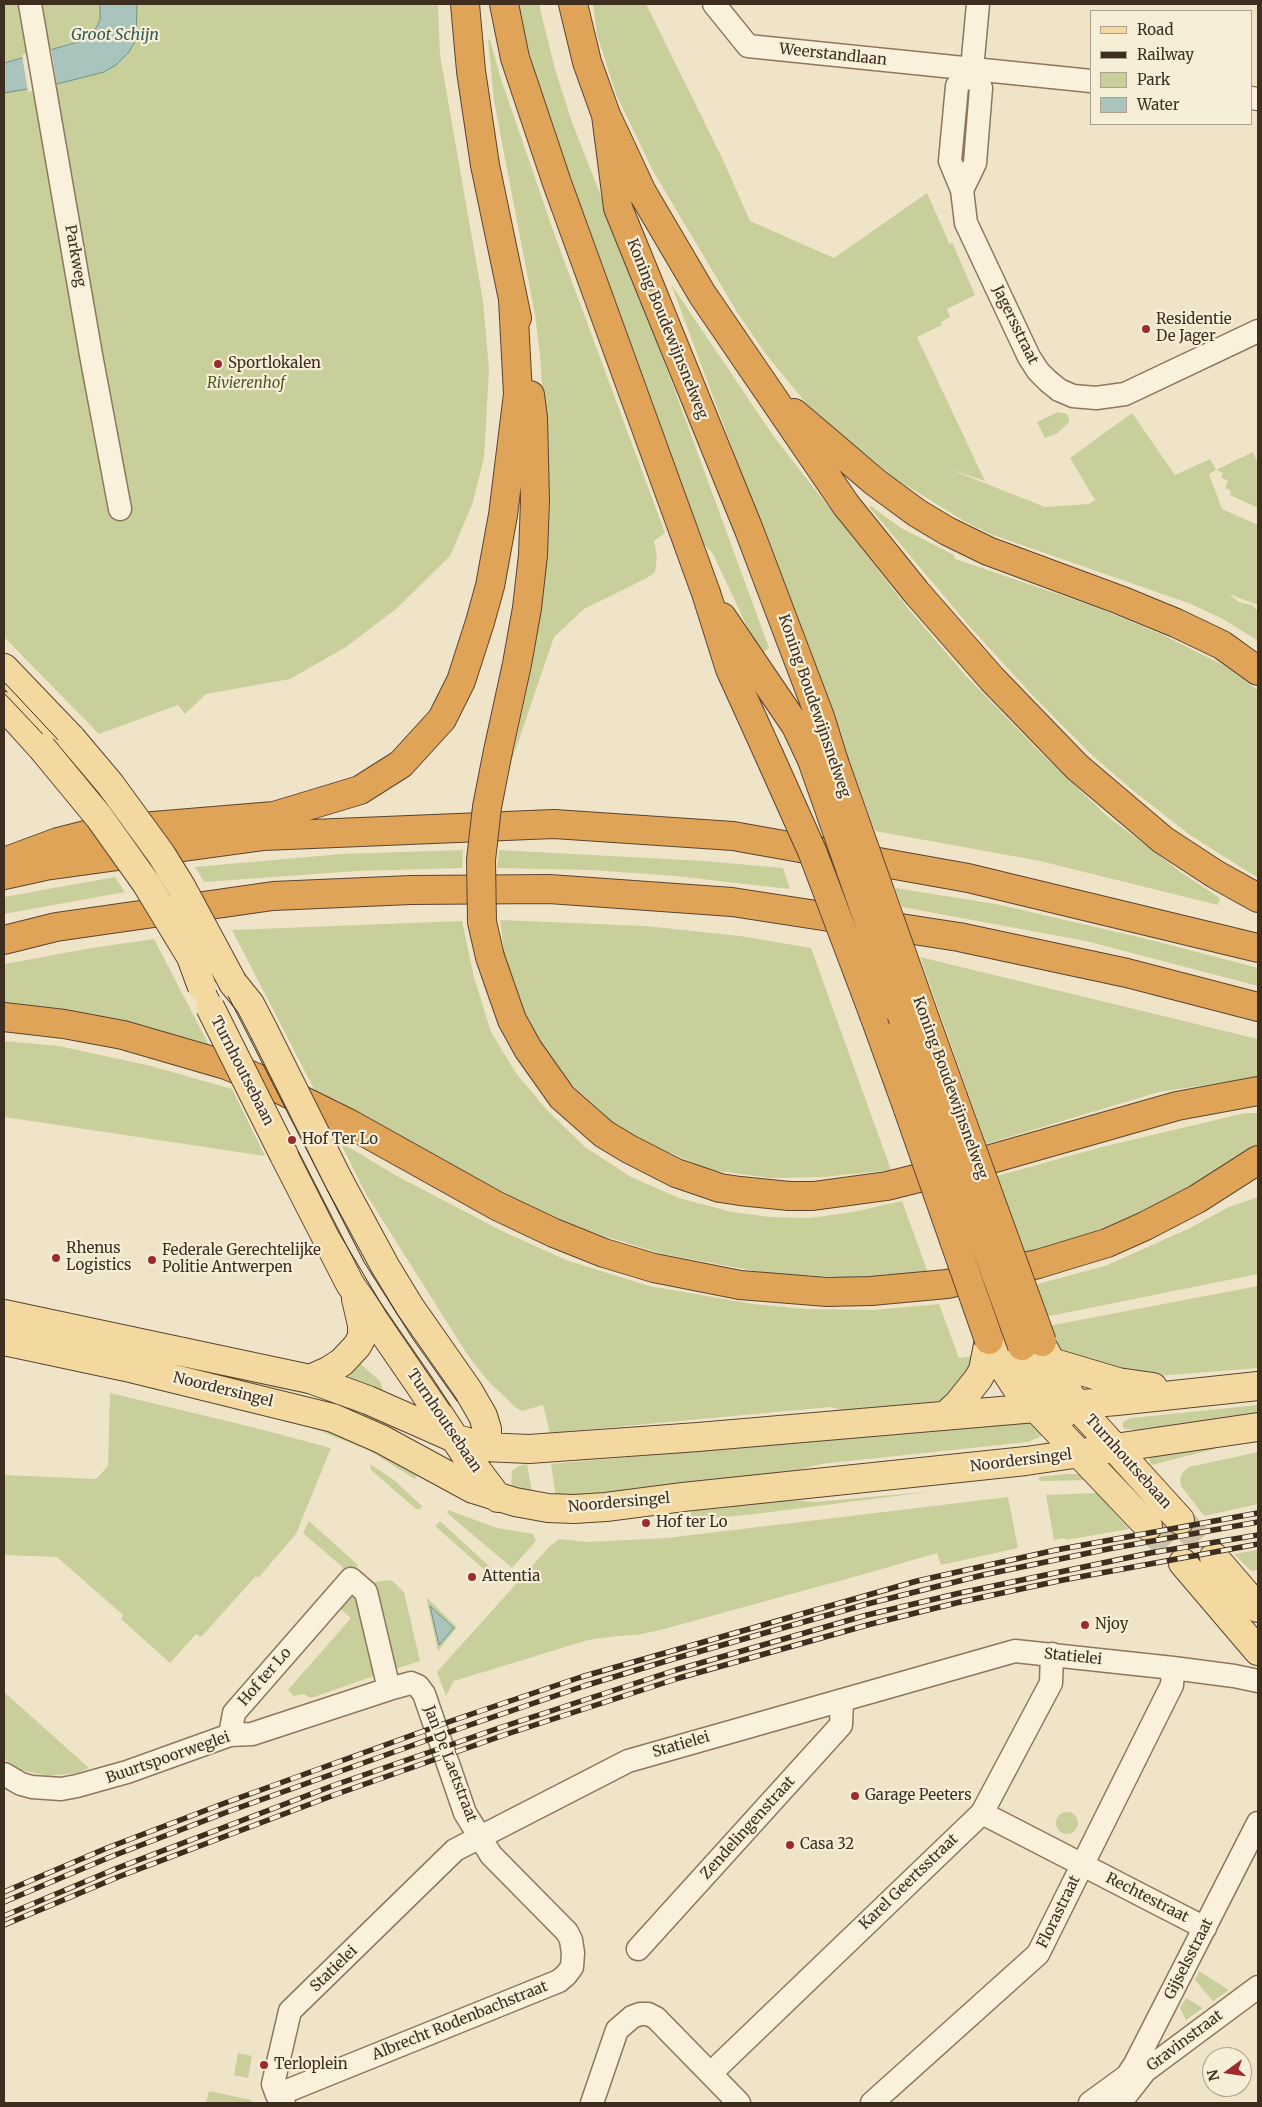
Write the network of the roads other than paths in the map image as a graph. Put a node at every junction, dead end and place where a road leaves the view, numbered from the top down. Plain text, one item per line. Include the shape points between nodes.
1 (30, 4) edge
2 (465, 4) edge
3 (504, 4) edge
4 (573, 4) edge
5 (714, 4) edge
6 (978, 4) edge
7 (972, 69) junction
8 (1090, 81) edge
9 (606, 115) junction
10 (513, 300) junction
11 (1258, 331) edge
12 (765, 387) junction
13 (120, 509) dead end
14 (706, 593) junction
15 (4, 668) edge
16 (1258, 671) edge
17 (4, 706) edge
18 (823, 761) junction
19 (4, 862) edge
20 (4, 875) edge
21 (1258, 898) edge
22 (4, 940) edge
23 (1258, 948) edge
24 (1258, 1007) edge
25 (4, 1017) edge
26 (1258, 1091) edge
27 (1258, 1160) edge
28 (1258, 1172) edge
29 (1197, 1199) junction
30 (350, 1284) junction
31 (4, 1314) edge
32 (4, 1341) edge
33 (990, 1349) junction
34 (1040, 1350) junction
35 (310, 1379) junction
36 (1258, 1386) edge
37 (1192, 1392) junction
38 (1055, 1406) junction
39 (946, 1416) junction
40 (1258, 1427) edge
41 (468, 1447) junction
42 (1114, 1448) junction
43 (1081, 1453) junction
44 (435, 1469) junction
45 (498, 1498) junction
46 (1180, 1520) tunnel mouth
47 (1148, 1526) tunnel mouth
48 (1214, 1557) tunnel mouth
49 (1183, 1563) tunnel mouth
50 (1255, 1599) edge
51 (1258, 1651) edge
52 (1052, 1654) junction
53 (1173, 1668) junction
54 (1258, 1668) edge
55 (1234, 1676) junction
56 (1258, 1682) edge
57 (418, 1686) joint
58 (389, 1688) junction
59 (842, 1700) junction
60 (230, 1735) junction
61 (4, 1774) edge
62 (982, 1812) junction
63 (1258, 1823) edge
64 (479, 1836) junction
65 (1082, 1865) junction
66 (1205, 1928) junction
67 (638, 1949) dead end
68 (559, 1981) joint
69 (1256, 1992) edge
70 (710, 2073) junction
71 (1126, 2095) edge
72 (280, 2099) edge
73 (592, 2103) edge
74 (739, 2103) edge
75 (872, 2103) edge
76 (1090, 2103) edge

1 - 13 street, Parkweg
2 - 10 highway via 485,165
3 - 14 highway via 515,58 531,108
4 - 9 highway, Koning Boudewijnsnelweg
5 - 7 street, Weerstandlaan via 748,46
6 - 7 street
7 - 8 street, Weerstandlaan
7 - 11 street, Jagersstraat via 957,86 950,161 962,190 966,224 1038,371 1059,390 1073,396 1096,398 1125,394
9 - 12 highway via 642,192 702,294
9 - 18 highway, Koning Boudewijnsnelweg via 618,208 749,530 820,717
10 - 19 highway via 518,394 503,515 480,622 460,681 442,719 401,764 360,790 274,816 105,830 58,842
10 - 26 highway, bridge via 526,360 533,418 536,500 527,608 487,807 480,860 482,922 490,957 512,1020 536,1062 562,1097 604,1134 676,1173 720,1188 813,1196 928,1177 1178,1106
12 - 16 highway via 875,482 947,531 988,551 1176,623 1222,646
12 - 21 highway via 880,549 1040,730 1077,767 1163,840
14 - 18 highway
14 - 33 highway, bridge via 730,669 812,851 874,1015
15 - 41 main road, Turnhoutsebaan, bridge via 110,784 182,888 233,983 250,1004 385,1266 484,1416 487,1439
17 - 30 main road, Turnhoutsebaan, bridge via 89,804 146,883 191,957 206,997
18 - 34 highway, Koning Boudewijnsnelweg, bridge via 944,1100
20 - 23 highway via 45,866 264,836 563,825 743,838 968,878
22 - 24 highway via 56,928 273,896 549,889 732,902 959,937
25 - 29 highway via 123,1035 226,1065 350,1124 497,1206 554,1232 604,1253 654,1268 740,1285 827,1292 947,1284 1038,1264 1107,1244
27 - 29 highway
28 - 29 highway
30 - 35 main road via 361,1314 362,1338 353,1353 342,1362
30 - 41 main road, Turnhoutsebaan
31 - 35 main road, Noordersingel
32 - 44 main road, Noordersingel via 135,1369 333,1418 381,1439
33 - 38 main road via 1016,1387
33 - 39 main road via 978,1379
34 - 37 main road via 1130,1385
34 - 38 main road via 1036,1377
35 - 41 main road, Noordersingel via 368,1400
36 - 37 main road, Noordersingel
37 - 38 main road, Noordersingel
38 - 39 main road, Noordersingel
38 - 42 main road, Turnhoutsebaan
38 - 43 main road, Turnhoutsebaan
39 - 41 main road, Noordersingel via 529,1449
40 - 42 main road, Noordersingel
41 - 44 main road
41 - 45 main road, Turnhoutsebaan
42 - 43 main road, Noordersingel
42 - 46 main road, Turnhoutsebaan
43 - 45 main road, Noordersingel via 598,1508 548,1508
43 - 47 main road, Turnhoutsebaan
44 - 45 main road, Noordersingel
48 - 50 main road
49 - 51 main road
52 - 53 street, Statielei
52 - 59 street, Statielei via 1015,1651
52 - 62 street, Karel Geertsstraat via 1051,1683
53 - 55 street, Statielei
53 - 65 street, Florastraat via 1172,1685
54 - 55 street, Statielei
55 - 56 street, Statielei
57 - 58 street, Buurtspoorweglei via 411,1683
57 - 64 street, Jan De Laetstraat via 424,1694 465,1813
58 - 60 street, Buurtspoorweglei via 252,1734
58 - 60 street, Hof ter Lo via 366,1592 351,1579 234,1713
59 - 64 street, Statielei via 628,1760
59 - 67 street, Zendelingenstraat via 841,1725
60 - 61 street, Buurtspoorweglei via 127,1772 61,1789 32,1787
62 - 65 street, Rechtestraat
62 - 70 street, Karel Geertsstraat
63 - 66 street, Gijselsstraat
64 - 68 street, Jan De Laetstraat via 491,1855 567,1932 574,1953 572,1967
64 - 72 street, Statielei via 455,1850 290,2011 273,2084
65 - 66 street, Rechtestraat
65 - 75 street, Florastraat via 1038,1954
66 - 71 street, Gijselsstraat via 1127,2076
68 - 72 street, Albrecht Rodenbachstraat
69 - 71 street, Gravinstraat via 1145,2071
70 - 73 street via 656,2018 648,2014 632,2016 617,2030
70 - 74 street
71 - 76 street

